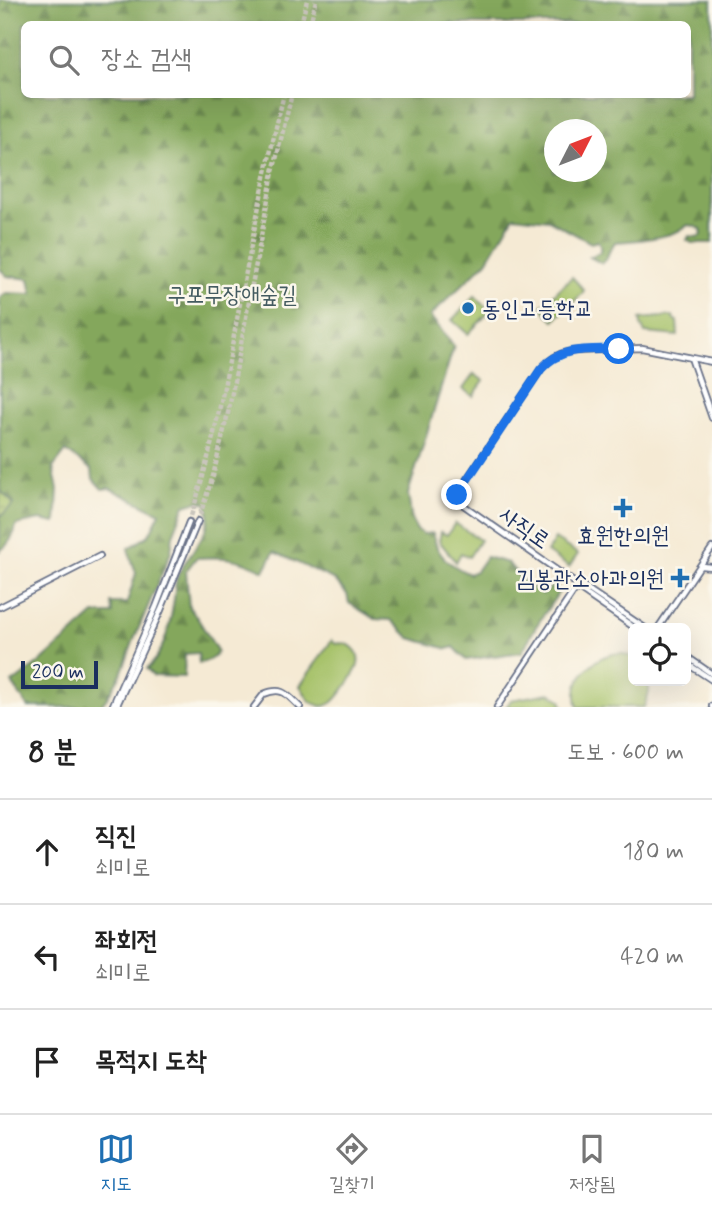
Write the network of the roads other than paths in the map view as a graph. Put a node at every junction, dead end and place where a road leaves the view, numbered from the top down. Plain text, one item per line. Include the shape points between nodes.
1 (691, 358) junction
2 (712, 362) edge
3 (712, 418) edge
4 (198, 521) tunnel mouth
5 (189, 522) tunnel mouth
6 (712, 548) edge
7 (100, 556) dead end
8 (705, 558) junction
9 (700, 566) junction
10 (711, 567) edge
11 (578, 585) junction
12 (0, 607) edge
13 (633, 623) edge
14 (661, 623) edge
15 (691, 659) edge
16 (691, 666) edge
17 (712, 674) edge
18 (712, 680) edge
19 (114, 707) edge
20 (254, 707) edge
21 (300, 707) edge
22 (497, 707) edge

1 - 2 main road
1 - 3 main road
1 - 11 main road, 사직로 via 635,348 556,356 541,369 457,495 459,502
4 - 19 main road
5 - 19 main road
6 - 8 main road
7 - 12 main road
8 - 9 main road
8 - 10 main road
9 - 10 main road
9 - 14 main road
11 - 13 main road, 사직로
11 - 22 main road
15 - 17 main road
16 - 18 main road
20 - 21 main road via 264,694 277,691

